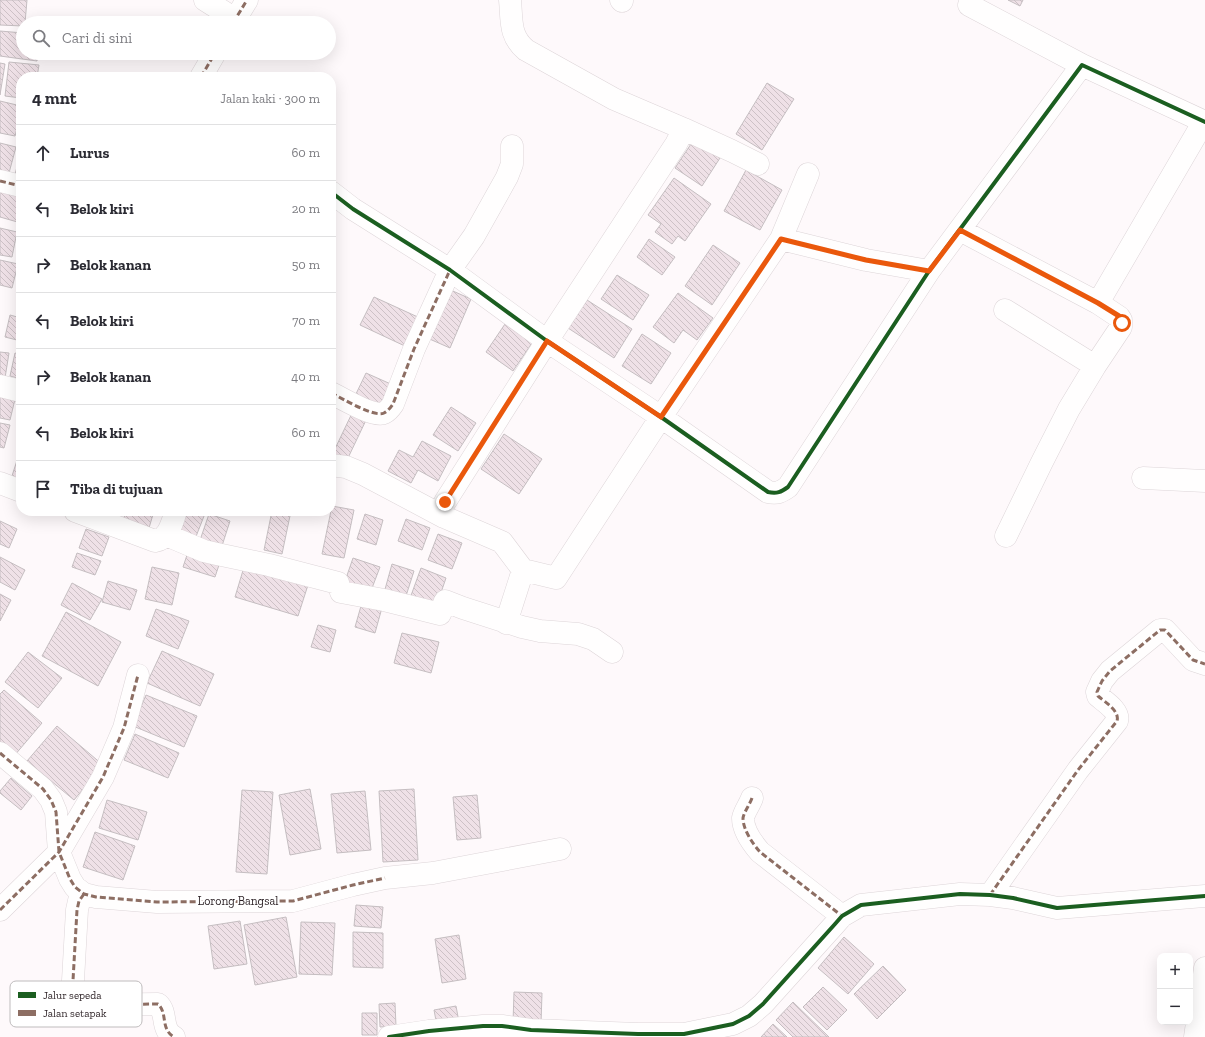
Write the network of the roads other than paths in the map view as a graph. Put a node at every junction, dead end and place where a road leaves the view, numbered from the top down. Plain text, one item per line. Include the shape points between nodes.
1 (204, 0) edge
2 (247, 0) edge
3 (510, 0) edge
4 (965, 2) edge
5 (227, 16) edge
6 (237, 16) edge
7 (211, 60) edge
8 (1082, 65) junction
9 (204, 72) edge
10 (1204, 121) edge
11 (684, 129) junction
12 (512, 146) dead end
13 (758, 164) dead end
14 (808, 174) dead end
15 (0, 181) edge
16 (16, 185) edge
17 (336, 196) edge
18 (960, 230) junction
19 (781, 239) junction
20 (450, 270) junction
21 (929, 271) junction
22 (1098, 303) junction
23 (1005, 310) dead end
24 (547, 341) junction
25 (1095, 366) junction
26 (0, 386) edge
27 (16, 390) edge
28 (336, 395) edge
29 (661, 417) junction
30 (336, 466) edge
31 (1143, 478) dead end
32 (1205, 481) edge
33 (0, 483) edge
34 (16, 489) edge
35 (445, 502) dead end
36 (88, 516) edge
37 (174, 516) edge
38 (166, 535) junction
39 (1006, 536) dead end
40 (523, 570) junction
41 (506, 623) junction
42 (612, 652) dead end
43 (1205, 664) edge
44 (138, 675) dead end
45 (0, 753) edge
46 (752, 798) dead end
47 (560, 849) dead end
48 (59, 852) junction
49 (84, 894) junction
50 (990, 895) junction
51 (1205, 896) edge
52 (0, 910) edge
53 (842, 916) junction
54 (1205, 968) edge
55 (73, 981) edge
56 (142, 1004) edge
57 (684, 1035) edge
58 (174, 1037) edge
59 (389, 1037) edge
60 (1195, 1037) edge

1 - 5 street
2 - 6 street
3 - 11 street via 511,25 519,44 526,50 614,99
4 - 8 street
7 - 9 street
8 - 10 street
8 - 18 street
10 - 22 street
11 - 13 street
11 - 24 street
12 - 20 street via 512,164 507,178 474,236
14 - 19 street
15 - 16 street
17 - 20 street
18 - 21 street
18 - 22 street
19 - 21 street via 866,260
19 - 29 street
20 - 24 street
20 - 28 street via 390,409 384,413 374,414
21 - 29 street via 788,487 782,492 768,492
22 - 25 street via 1119,316 1122,323
23 - 25 street
24 - 29 street
24 - 35 street
25 - 39 street via 1042,462
26 - 27 street
29 - 40 street via 556,578
30 - 40 street via 363,474 444,517 502,542
31 - 32 street
33 - 34 street
36 - 38 street via 155,541
37 - 38 street
38 - 41 street via 217,554 338,583 341,592 440,614 445,601
40 - 41 street
41 - 42 street via 540,631 578,634 593,639
43 - 50 street via 1193,660 1165,630 1160,630 1110,671 1097,692 1098,696 1116,712 1118,722 1078,770
44 - 48 street via 124,728 103,777
45 - 48 street via 43,789 51,800 56,812
46 - 53 street via 743,817 753,844
47 - 49 street, Lorong Bangsal via 433,873 385,878 293,902 157,902
48 - 49 street via 70,879
48 - 52 street
49 - 55 street via 77,910
50 - 51 street via 1057,908
50 - 53 street via 960,894 861,905
53 - 57 street via 763,1004 749,1016 733,1024
54 - 60 street
56 - 58 street via 158,1004 161,1007 166,1030
57 - 59 street via 483,1026

